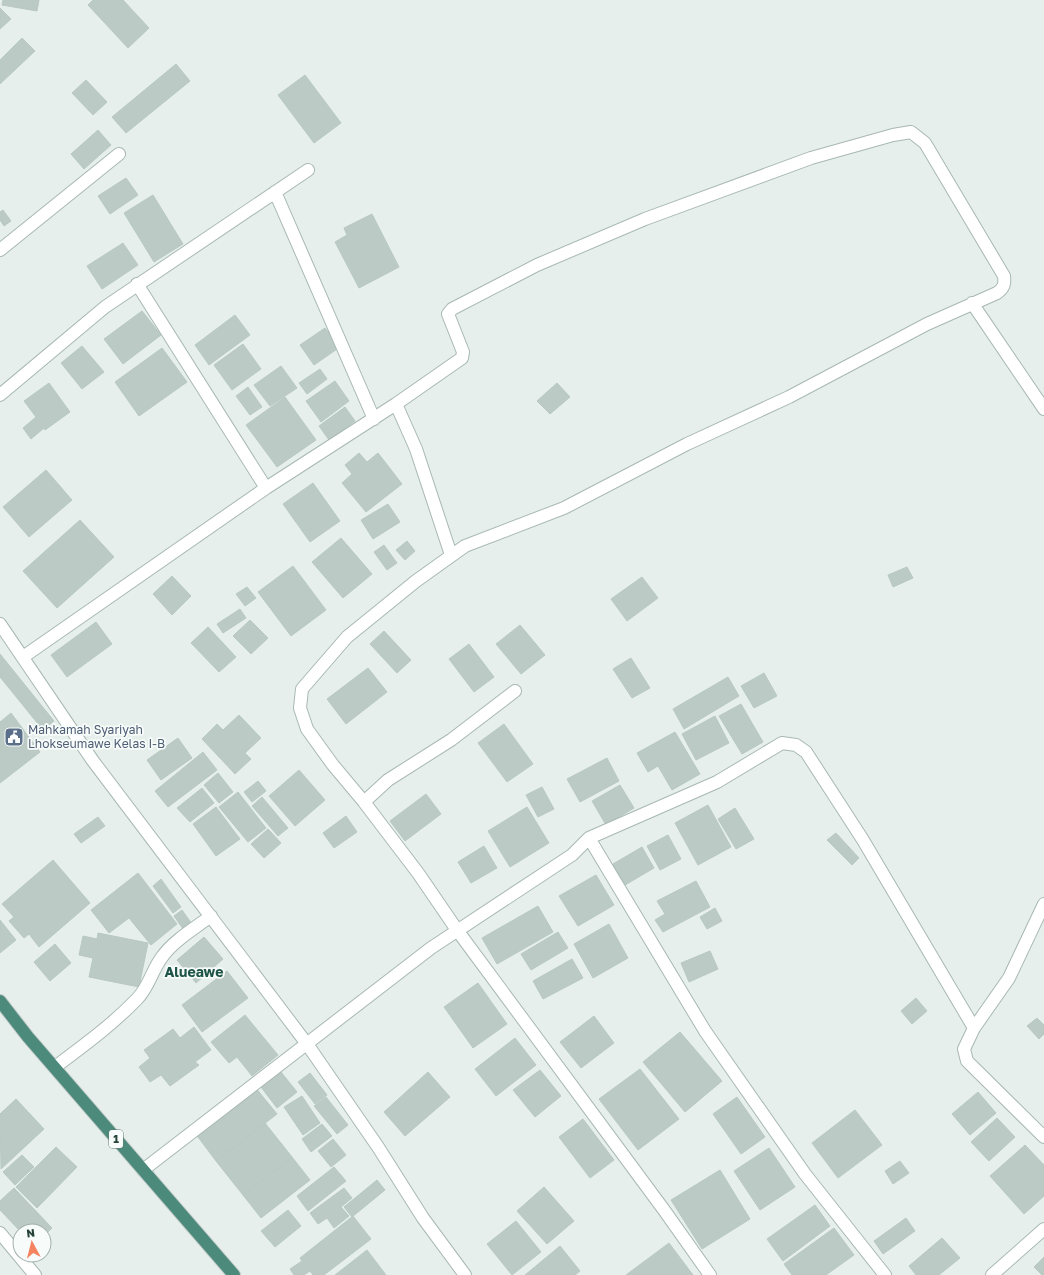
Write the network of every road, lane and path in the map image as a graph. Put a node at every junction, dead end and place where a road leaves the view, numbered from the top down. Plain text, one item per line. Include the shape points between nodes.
1 (119, 154) dead end
2 (308, 170) dead end
3 (275, 192) junction
4 (0, 250) edge
5 (137, 284) junction
6 (972, 303) junction
7 (0, 395) edge
8 (396, 404) junction
9 (1044, 409) edge
10 (374, 419) junction
11 (266, 488) junction
12 (451, 556) junction
13 (0, 624) edge
14 (23, 657) junction
15 (515, 691) dead end
16 (364, 802) junction
17 (590, 838) junction
18 (1044, 904) edge
19 (211, 916) junction
20 (457, 930) junction
21 (0, 1001) edge
22 (974, 1028) junction
23 (307, 1044) junction
24 (55, 1067) junction
25 (1044, 1137) edge
26 (143, 1170) junction
27 (1044, 1229) edge
28 (0, 1233) edge
29 (35, 1275) edge
30 (234, 1275) edge
31 (465, 1275) edge
32 (710, 1275) edge
33 (885, 1275) edge
34 (992, 1275) edge

1 - 4 street
2 - 3 street
3 - 5 street
3 - 10 street
5 - 7 street via 105,307
5 - 11 street
6 - 8 street via 1003,289 1004,276 925,143 911,132 811,158 645,218 537,265 452,309 448,314 463,352 462,358
6 - 9 street
6 - 12 street via 564,508 465,546
8 - 10 street
8 - 12 street via 416,449
10 - 11 street
11 - 14 street
12 - 16 street via 347,637 302,689 300,708 307,729
13 - 14 street
14 - 19 street via 93,762
15 - 16 street via 451,740 388,780
16 - 20 street
17 - 20 street via 572,855
17 - 22 street via 716,782 782,743 796,745 806,752 864,840
17 - 33 street via 704,1031 805,1174
18 - 22 street via 1009,978
19 - 23 street
19 - 24 street via 169,948 138,998 107,1028
20 - 23 street
20 - 32 street
21 - 24 highway, 1
22 - 25 street via 964,1049 966,1061
23 - 26 street
23 - 31 street via 378,1146 423,1218
24 - 26 highway, 1
26 - 30 highway, 1
27 - 34 street
28 - 29 street

